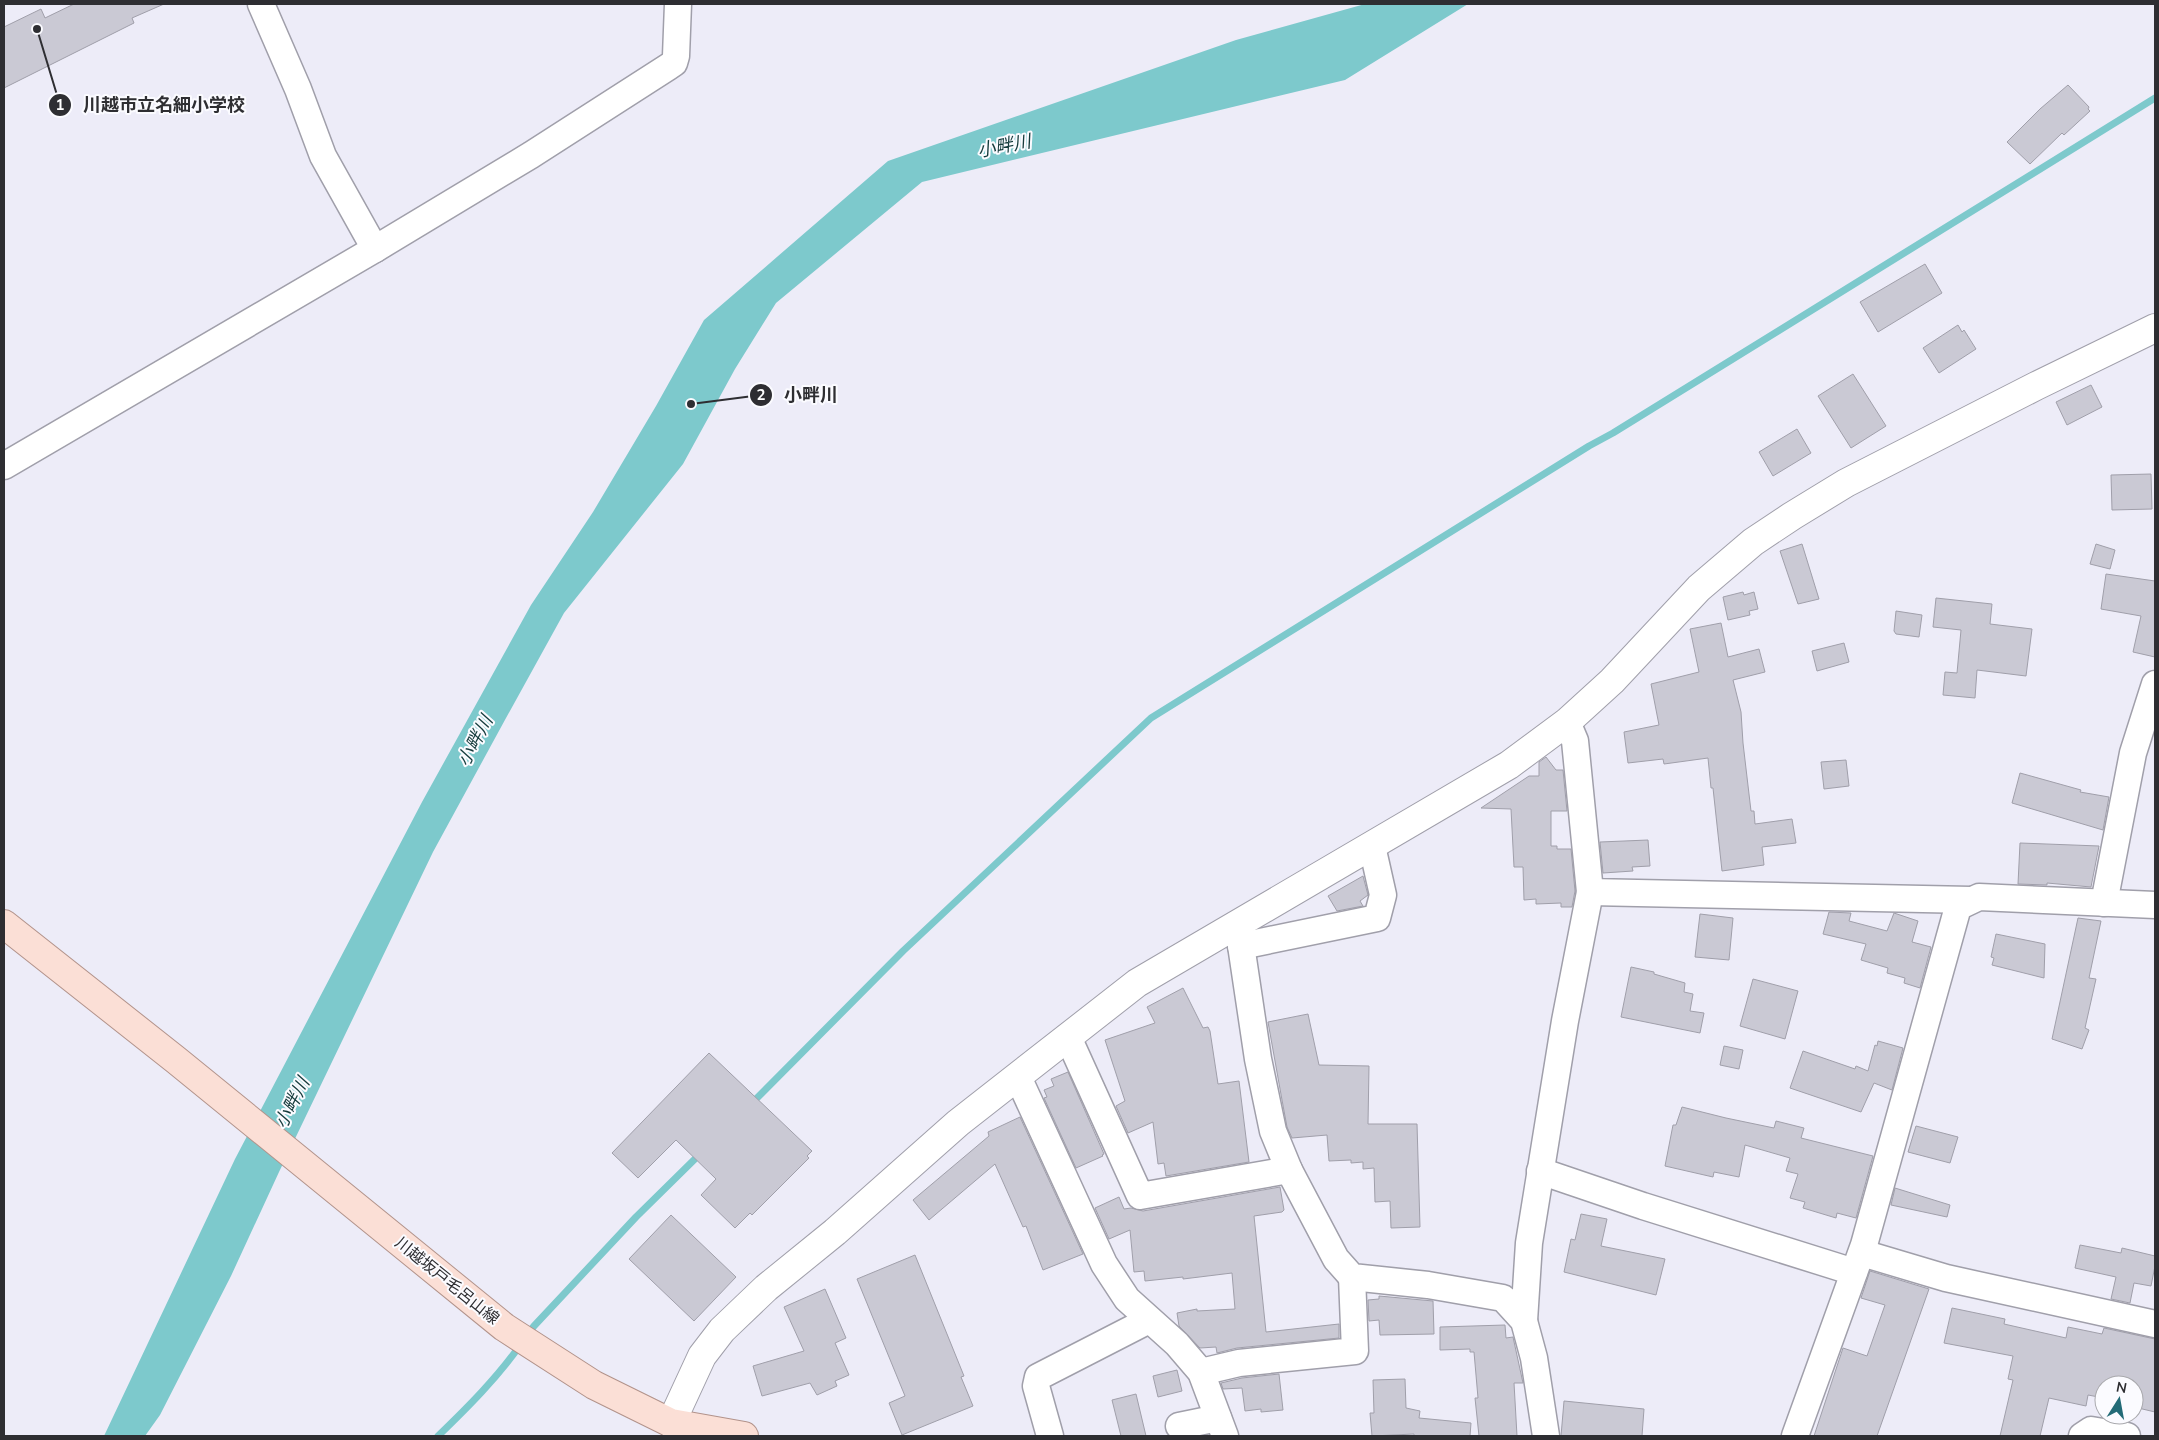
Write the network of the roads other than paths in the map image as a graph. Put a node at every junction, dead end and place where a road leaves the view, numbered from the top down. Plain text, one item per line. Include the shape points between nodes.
1 (261, 4) edge
2 (678, 4) edge
3 (375, 249) junction
4 (2155, 328) edge
5 (4, 466) edge
6 (2155, 684) edge
7 (1567, 722) junction
8 (1372, 846) junction
9 (1590, 892) junction
10 (1970, 900) junction
11 (2104, 902) junction
12 (2155, 905) edge
13 (4, 924) edge
14 (1239, 936) junction
15 (1068, 1037) junction
16 (1018, 1078) junction
17 (1289, 1170) junction
18 (1540, 1171) junction
19 (1858, 1262) junction
20 (1352, 1277) junction
21 (1149, 1320) junction
22 (1524, 1321) junction
23 (2155, 1324) edge
24 (1201, 1372) junction
25 (1179, 1426) dead end
26 (1222, 1427) edge
27 (671, 1430) edge
28 (744, 1436) edge
29 (1050, 1436) edge
30 (1546, 1436) edge
31 (1794, 1436) edge
32 (2082, 1436) edge
33 (2127, 1436) edge

1 - 3 street via 323,156
2 - 3 street via 674,63
3 - 5 street
4 - 7 street via 1846,483 1776,526 1700,588 1612,681
6 - 11 street via 2133,753
7 - 8 street via 1509,765
7 - 9 street via 1575,741
8 - 14 street
8 - 14 street via 1383,895 1377,918
9 - 10 street
9 - 18 street
10 - 11 street via 1979,897
10 - 19 street via 1958,907
11 - 12 street
13 - 27 main road, 川越坂戸毛呂山線 via 504,1327
14 - 15 street via 1136,983
14 - 17 street via 1273,1131
15 - 16 street
15 - 17 street via 1140,1196
16 - 21 street via 1104,1264 1127,1299
16 - 27 street via 958,1123 835,1232 766,1288 722,1330 702,1356
17 - 20 street via 1336,1259
18 - 19 street via 1643,1206
18 - 22 street via 1528,1244
19 - 23 street
19 - 31 street
20 - 22 street via 1428,1285 1503,1298
20 - 24 street via 1355,1351 1239,1363
21 - 24 street via 1177,1344
21 - 29 street via 1038,1377 1036,1386
22 - 30 street via 1534,1358
24 - 26 street
25 - 26 street
27 - 28 main road, 川越坂戸毛呂山線
32 - 33 street via 2091,1430

